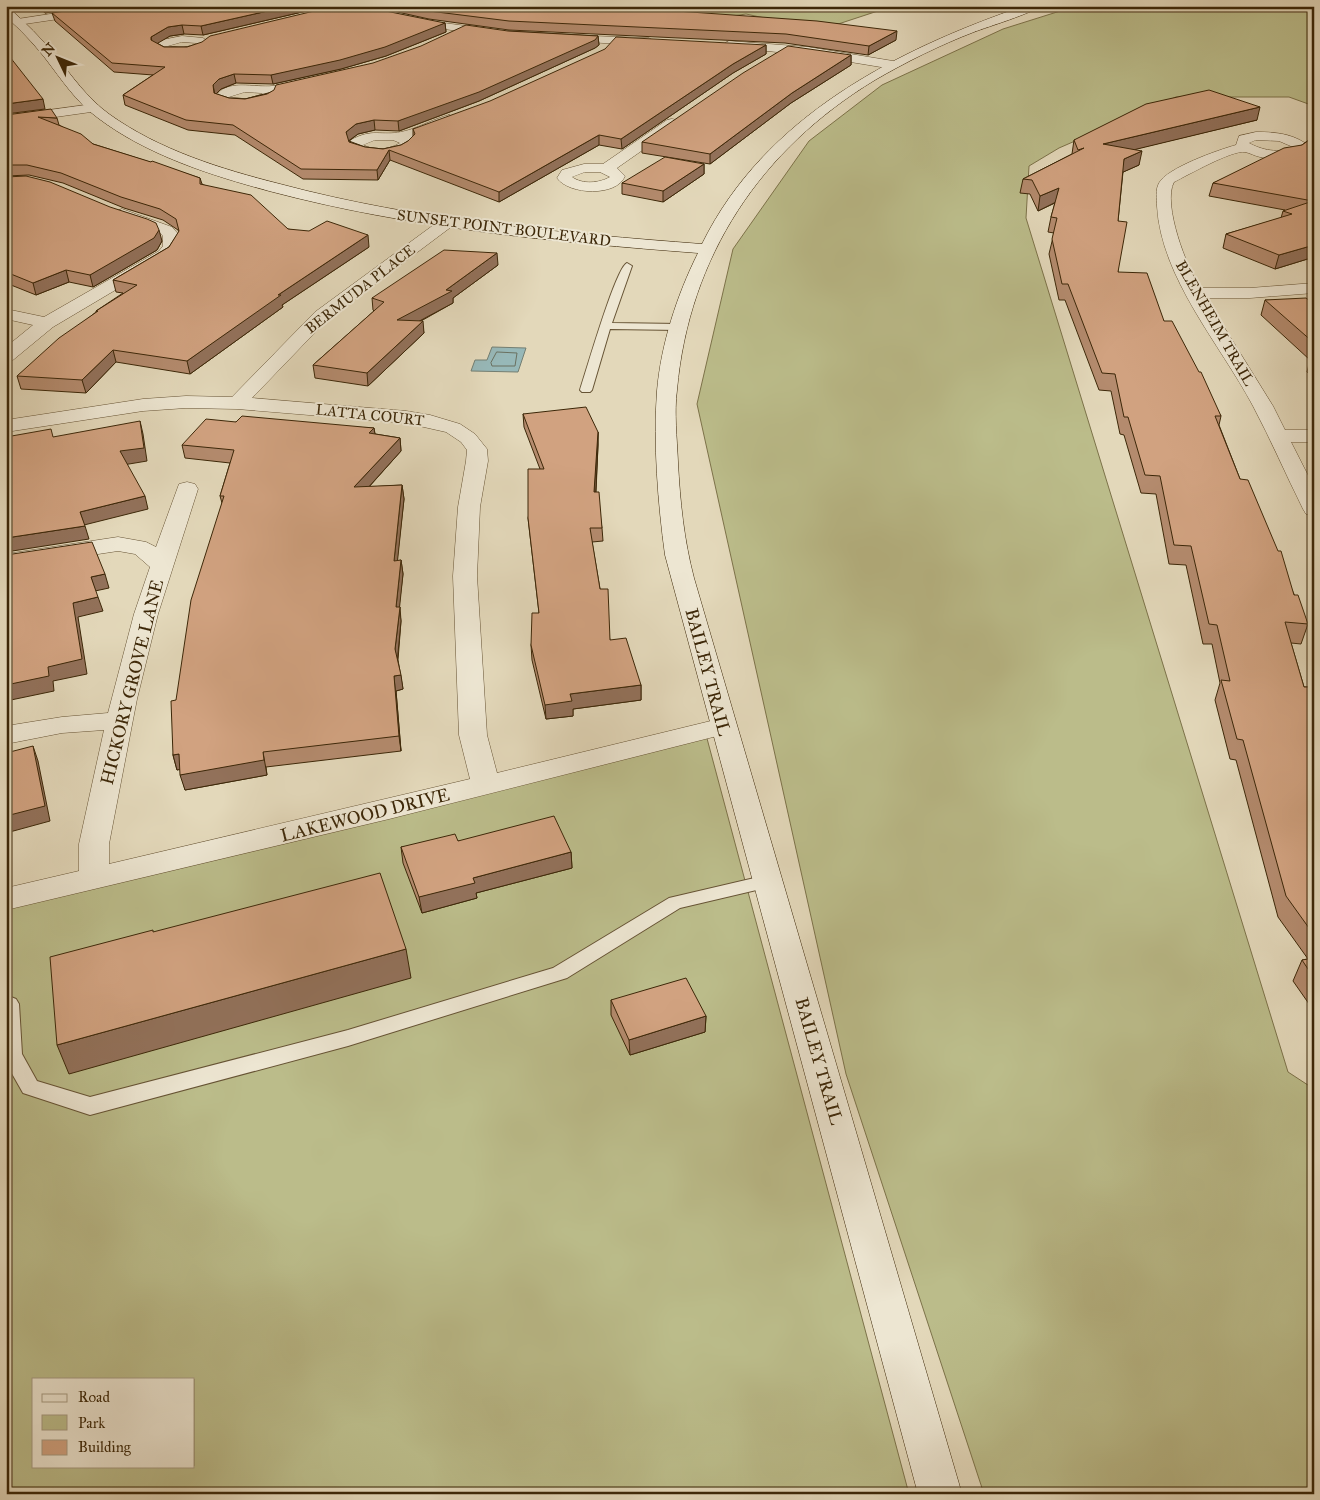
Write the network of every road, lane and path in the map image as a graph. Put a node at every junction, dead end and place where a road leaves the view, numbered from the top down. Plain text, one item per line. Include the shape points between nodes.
1 (126, 6) edge
2 (1035, 6) edge
3 (347, 7) edge
4 (6, 11) edge
5 (328, 12) edge
6 (18, 22) junction
7 (464, 29) junction
8 (509, 35) edge
9 (449, 37) edge
10 (547, 37) edge
11 (611, 41) junction
12 (659, 42) edge
13 (717, 45) edge
14 (785, 49) junction
15 (600, 53) edge
16 (770, 59) edge
17 (893, 65) junction
18 (325, 79) edge
19 (268, 91) edge
20 (93, 108) junction
21 (684, 115) edge
22 (459, 116) edge
23 (6, 120) edge
24 (400, 137) edge
25 (1245, 147) dead end
26 (605, 169) dead end
27 (108, 209) edge
28 (445, 224) junction
29 (707, 249) junction
30 (627, 266) dead end
31 (1314, 288) edge
32 (1195, 293) junction
33 (6, 314) edge
34 (47, 323) junction
35 (607, 326) junction
36 (679, 327) junction
37 (6, 356) edge
38 (586, 390) dead end
39 (237, 403) junction
40 (6, 426) edge
41 (1278, 436) junction
42 (1314, 436) edge
43 (187, 489) dead end
44 (1314, 509) edge
45 (6, 561) edge
46 (161, 567) junction
47 (120, 721) junction
48 (722, 726) junction
49 (6, 735) edge
50 (486, 785) junction
51 (94, 879) junction
52 (768, 882) junction
53 (6, 899) edge
54 (6, 1002) edge
55 (940, 1494) edge

1 - 6 street
2 - 17 street, BAILEY TRAIL via 948,38
3 - 5 street
3 - 7 street
4 - 6 street, SUNSET POINT BOULEVARD
6 - 20 street, SUNSET POINT BOULEVARD
7 - 8 street
7 - 9 street
10 - 11 street
11 - 12 street
11 - 15 street
13 - 14 street
14 - 16 street
14 - 17 street
17 - 29 street, BAILEY TRAIL via 815,116 787,140 737,196
18 - 19 street
20 - 23 street
20 - 28 street, SUNSET POINT BOULEVARD via 121,128 202,165 319,199
21 - 26 street
22 - 24 street
25 - 32 street, BLENHEIM TRAIL via 1197,164 1177,174 1165,185 1166,224 1182,273
27 - 34 street via 166,230 171,236 171,246 165,254
28 - 29 street, SUNSET POINT BOULEVARD
28 - 39 street, BERMUDA PLACE via 321,316
29 - 36 street, BAILEY TRAIL via 680,316
30 - 35 lane
31 - 32 street
32 - 41 street, BLENHEIM TRAIL
33 - 34 street
34 - 37 street
35 - 36 lane
35 - 38 lane
36 - 48 street, BAILEY TRAIL via 667,392 668,473 675,546
39 - 40 street, LATTA COURT via 143,405
39 - 50 street, LATTA COURT via 430,421 453,428 477,449 469,507 465,576 473,735
41 - 42 street
41 - 44 street, BLENHEIM TRAIL
43 - 46 street, HICKORY GROVE LANE
45 - 46 street via 118,544 144,549 154,555
46 - 47 street, HICKORY GROVE LANE
47 - 49 street via 59,724
47 - 51 street, HICKORY GROVE LANE via 94,844
48 - 50 street, LAKEWOOD DRIVE
48 - 52 street, BAILEY TRAIL
50 - 51 street, LAKEWOOD DRIVE
51 - 53 street, LAKEWOOD DRIVE
52 - 54 lane via 675,903 560,974 348,1038 90,1106 30,1087 12,1054 9,1004
52 - 55 street, BAILEY TRAIL

